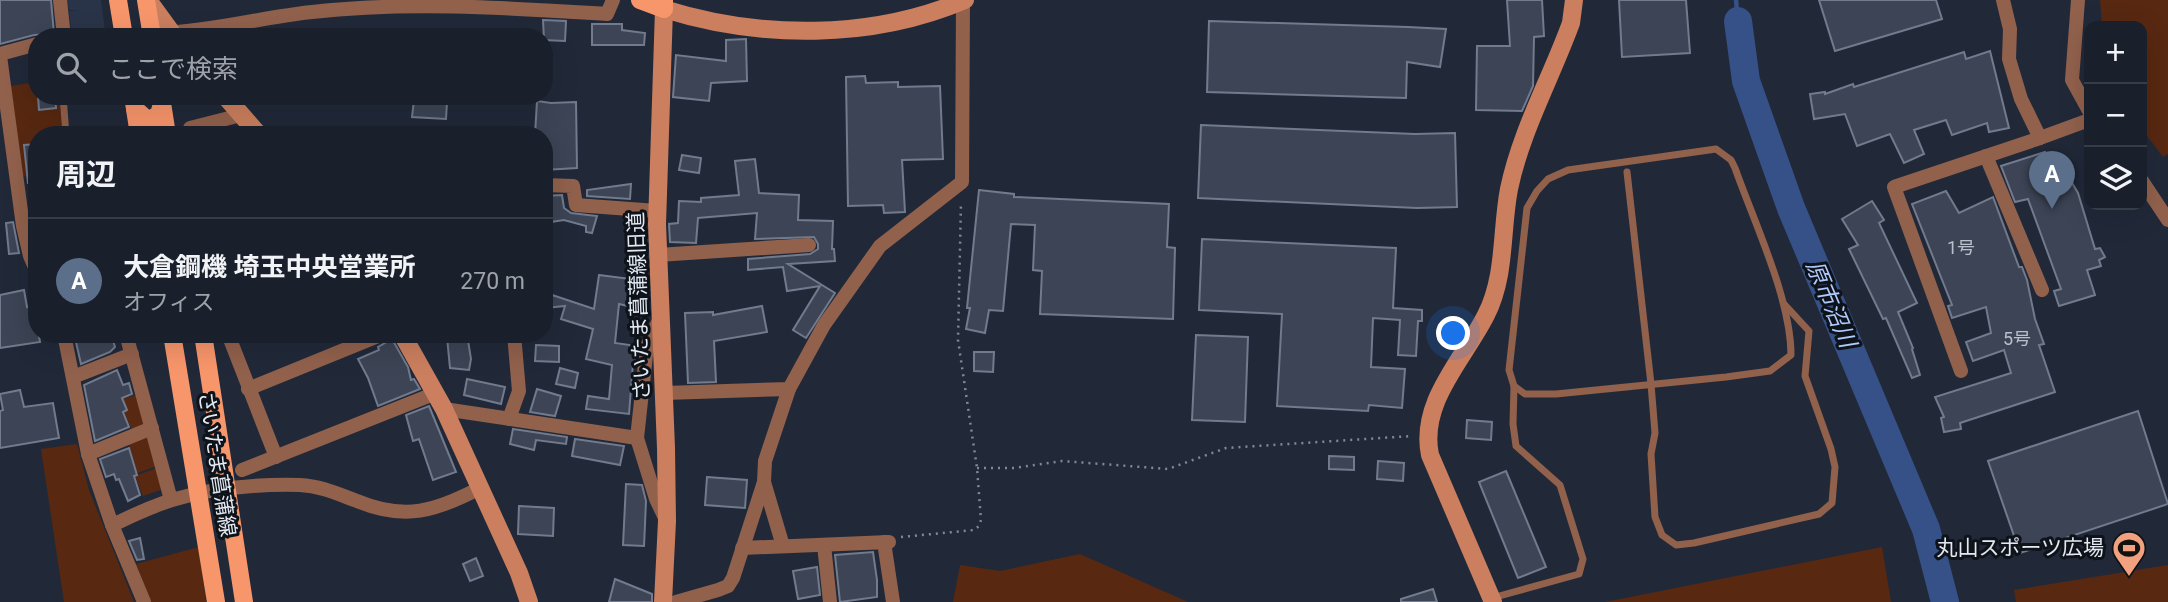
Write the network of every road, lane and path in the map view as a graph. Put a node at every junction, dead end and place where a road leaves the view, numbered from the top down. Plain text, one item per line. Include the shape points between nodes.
1 (60, 0) edge
2 (118, 0) edge
3 (147, 0) edge
4 (613, 0) edge
5 (640, 0) edge
6 (1574, 0) edge
7 (2003, 0) edge
8 (2078, 0) edge
9 (964, 1) edge
10 (664, 5) edge
11 (63, 28) edge
12 (123, 28) edge
13 (150, 28) edge
14 (169, 28) edge
15 (216, 28) edge
16 (28, 47) edge
17 (0, 55) edge
18 (2084, 101) edge
19 (64, 105) edge
20 (134, 105) edge
21 (135, 105) edge
22 (161, 105) edge
23 (163, 105) edge
24 (233, 105) edge
25 (241, 115) junction
26 (2084, 122) edge
27 (65, 126) edge
28 (138, 126) edge
29 (166, 126) edge
30 (198, 126) edge
31 (250, 126) edge
32 (2040, 138) junction
33 (1986, 156) junction
34 (1627, 172) dead end
35 (961, 182) junction
36 (553, 185) edge
37 (2147, 188) edge
38 (657, 211) junction
39 (2168, 220) edge
40 (809, 245) dead end
41 (28, 247) edge
42 (658, 255) junction
43 (2042, 290) dead end
44 (1782, 302) junction
45 (660, 318) junction
46 (66, 343) edge
47 (129, 343) edge
48 (174, 343) edge
49 (204, 343) edge
50 (231, 343) edge
51 (361, 343) edge
52 (407, 343) edge
53 (515, 343) edge
54 (132, 354) junction
55 (1962, 371) dead end
56 (73, 377) junction
57 (1651, 384) junction
58 (1514, 386) junction
59 (248, 389) junction
60 (789, 389) junction
61 (665, 393) junction
62 (440, 401) junction
63 (509, 419) junction
64 (152, 428) junction
65 (1427, 435) junction
66 (636, 438) junction
67 (88, 454) junction
68 (276, 457) junction
69 (977, 468) junction
70 (242, 470) dead end
71 (764, 482) junction
72 (480, 488) junction
73 (227, 489) junction
74 (200, 494) junction
75 (171, 500) junction
76 (667, 522) junction
77 (112, 524) junction
78 (886, 542) junction
79 (824, 545) junction
80 (783, 547) junction
81 (742, 548) junction
82 (1493, 600) edge
83 (144, 602) edge
84 (216, 602) edge
85 (244, 602) edge
86 (529, 602) edge
87 (663, 602) edge
88 (677, 602) edge
89 (830, 602) edge
90 (893, 602) edge

1 - 11 street
2 - 12 main road
3 - 13 main road
3 - 14 street
4 - 15 street via 607,14 401,6 313,12
5 - 10 main road
6 - 65 street via 1571,23 1509,189 1494,295 1439,394
7 - 32 street via 2010,29 2008,59
8 - 18 street via 2073,80
9 - 10 street via 889,25 803,30 726,26
9 - 35 street
10 - 38 street, さいたま菖蒲線旧道
16 - 17 street
17 - 41 street
19 - 27 lane
20 - 28 main road
21 - 22 main road via 145,118 153,119
23 - 29 main road
24 - 25 street
25 - 30 street
25 - 31 street
26 - 32 street
32 - 33 street
33 - 43 street
33 - 55 street via 1894,187
34 - 57 lane
35 - 60 street via 880,246 824,325
35 - 69 path via 958,341
36 - 38 street via 573,186 576,205
37 - 39 street
38 - 42 street, さいたま菖蒲線旧道
40 - 42 street
42 - 45 street, さいたま菖蒲線旧道
44 - 57 lane via 1791,333 1791,355 1776,369
44 - 57 lane via 1809,331 1805,376 1835,467 1832,503 1819,514 1694,543 1676,545 1662,536 1655,517
44 - 58 lane via 1735,168 1716,149 1568,170 1548,179 1527,208 1509,370
45 - 61 street, さいたま菖蒲線旧道
45 - 66 street via 647,346
46 - 56 street
47 - 54 street
48 - 74 main road, さいたま菖蒲線
49 - 73 main road, さいたま菖蒲線
50 - 59 street
51 - 59 street
52 - 62 street
53 - 63 street via 519,391
54 - 56 street
54 - 64 street
56 - 67 street
57 - 58 lane via 1556,394 1525,394
58 - 82 lane via 1516,446 1560,485 1583,559 1579,574
59 - 68 street
60 - 61 street
60 - 71 street via 765,461
61 - 76 street, さいたま菖蒲線旧道
62 - 63 street
62 - 68 street
62 - 72 street
63 - 66 street
64 - 67 street
64 - 75 street
65 - 69 path via 1226,448 1168,469 1062,461
65 - 82 street via 1430,455 1455,518
66 - 76 street
67 - 77 street
68 - 70 street
69 - 78 path via 981,520 974,530 894,537
71 - 80 street
71 - 81 street
72 - 73 street via 449,504 398,512 316,487
72 - 86 street
73 - 74 street
73 - 85 main road, さいたま菖蒲線
74 - 75 street
74 - 84 main road, さいたま菖蒲線
75 - 77 street
76 - 87 street, さいたま菖蒲線旧道
77 - 83 street
78 - 79 street
78 - 90 street
79 - 80 street
79 - 89 street
80 - 81 street
81 - 88 street via 727,586

